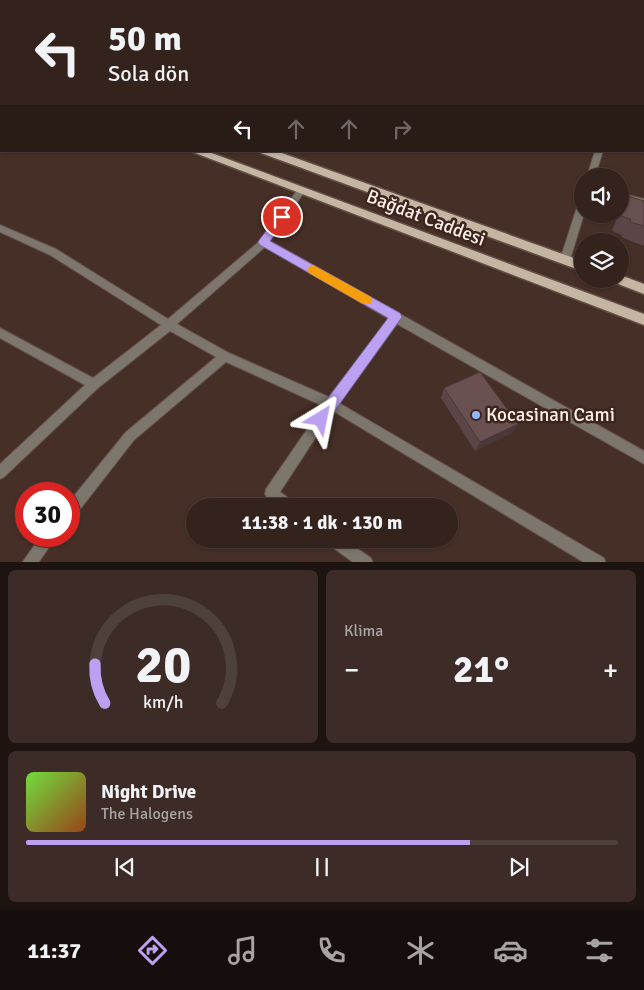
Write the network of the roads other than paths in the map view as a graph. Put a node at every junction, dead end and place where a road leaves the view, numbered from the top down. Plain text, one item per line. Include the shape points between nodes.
1 (198, 152) edge
2 (268, 152) edge
3 (599, 152) edge
4 (594, 168) edge
5 (301, 191) junction
6 (629, 197) edge
7 (644, 201) edge
8 (576, 223) edge
9 (0, 228) edge
10 (264, 242) junction
11 (565, 260) junction
12 (574, 263) edge
13 (629, 284) edge
14 (644, 289) edge
15 (396, 317) junction
16 (644, 320) edge
17 (169, 325) junction
18 (0, 333) edge
19 (225, 356) junction
20 (94, 384) junction
21 (331, 404) junction
22 (644, 458) edge
23 (0, 473) edge
24 (80, 498) edge
25 (277, 498) edge
26 (41, 547) edge
27 (346, 548) edge
28 (29, 562) edge
29 (366, 562) edge
30 (599, 562) edge

1 - 5 main road, Bağdat Caddesi
2 - 11 main road, Bağdat Caddesi
3 - 4 street
5 - 10 street
5 - 16 main road, Bağdat Caddesi
6 - 7 lane
8 - 11 street
9 - 17 street via 53,252
10 - 15 street
10 - 17 street
11 - 12 main road, Bağdat Caddesi
13 - 14 main road
15 - 21 street
15 - 22 street via 498,378
17 - 19 street
17 - 20 street
18 - 20 street
19 - 21 street
19 - 24 street via 130,436
20 - 23 street
21 - 25 street via 271,494
21 - 30 street
26 - 28 street
27 - 29 street

